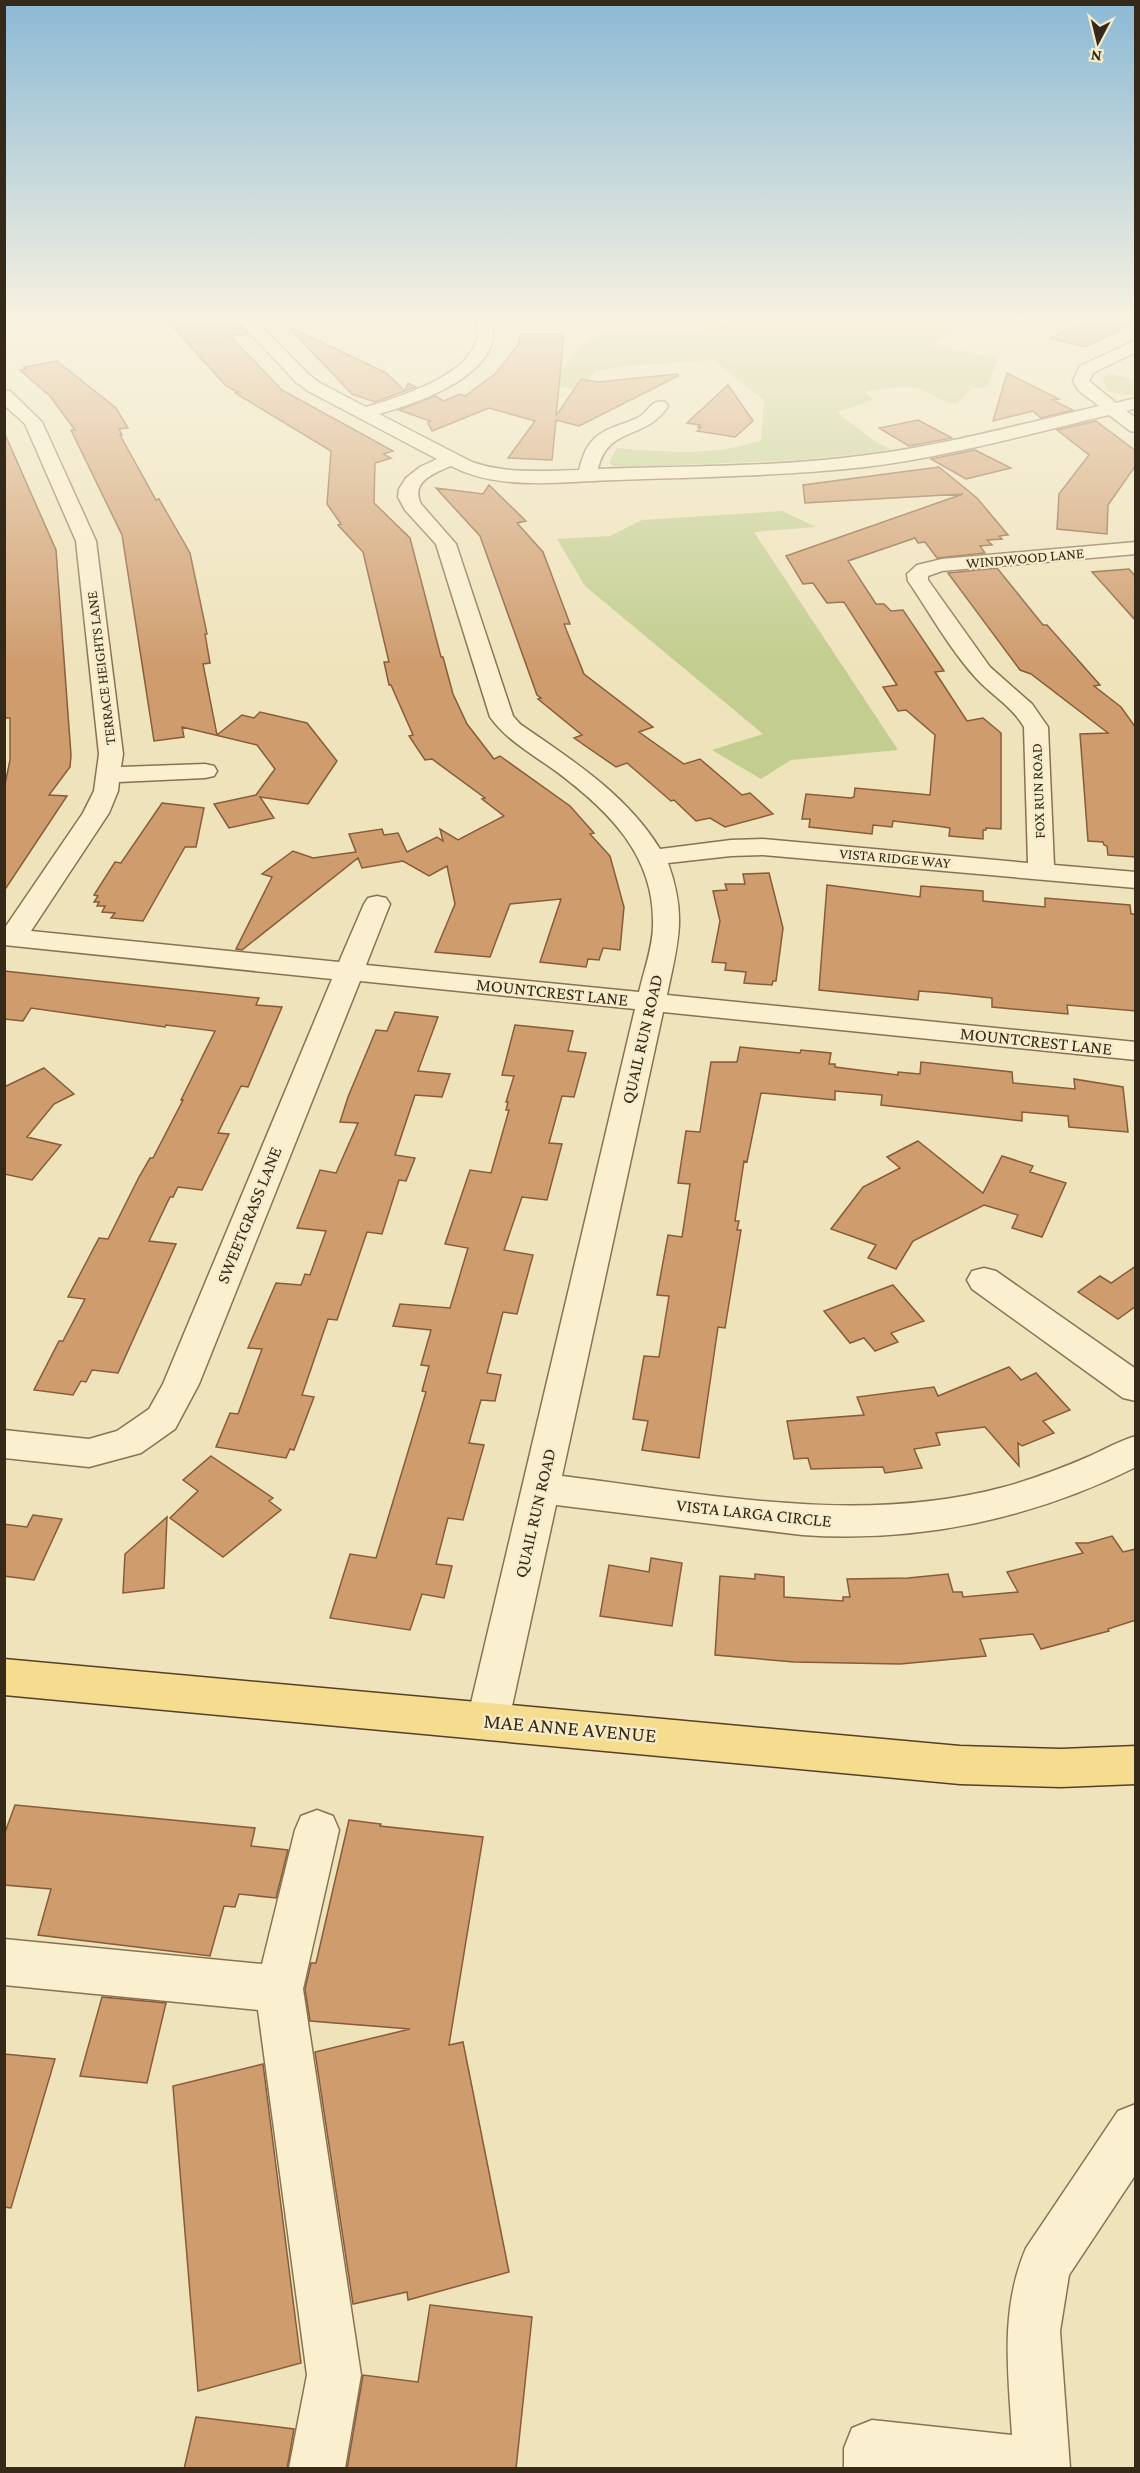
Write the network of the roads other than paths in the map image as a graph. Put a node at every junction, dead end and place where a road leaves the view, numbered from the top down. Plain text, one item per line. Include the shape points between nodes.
1 (39, 434) edge
2 (404, 434) edge
3 (616, 434) edge
4 (1002, 434) edge
5 (451, 460) junction
6 (587, 476) junction
7 (1136, 548) edge
8 (917, 574) joint
9 (206, 771) dead end
10 (110, 775) junction
11 (654, 857) junction
12 (1041, 871) junction
13 (1136, 880) edge
14 (377, 904) dead end
15 (9, 937) edge
16 (348, 971) junction
17 (651, 1002) junction
18 (1136, 1051) edge
19 (984, 1280) dead end
20 (1136, 1388) edge
21 (4, 1444) edge
22 (1136, 1450) edge
23 (541, 1488) junction
24 (4, 1677) edge
25 (488, 1720) junction
26 (1136, 1765) edge
27 (317, 1830) dead end
28 (4, 1962) edge
29 (279, 1989) junction
30 (1136, 2129) edge
31 (1042, 2467) edge
32 (317, 2469) edge
33 (872, 2469) edge

1 - 10 street, TERRACE HEIGHTS LANE via 86,541 111,754
2 - 5 street
3 - 6 street via 599,445
4 - 6 street via 867,461 774,469
5 - 6 street via 503,475
5 - 11 street, QUAIL RUN ROAD via 421,474 408,489 408,499 446,544 502,717 512,729 622,813
7 - 8 street, WINDWOOD LANE via 942,565
8 - 12 street, FOX RUN ROAD via 918,581 980,669 1029,713 1036,727
9 - 10 street
10 - 15 street, TERRACE HEIGHTS LANE via 96,813
11 - 12 street, VISTA RIDGE WAY via 763,848
11 - 17 street, QUAIL RUN ROAD via 666,898 667,927
12 - 13 street, VISTA RIDGE WAY
14 - 16 street, SWEETGRASS LANE
15 - 16 street, MOUNTCREST LANE
16 - 17 street, MOUNTCREST LANE
16 - 21 street, SWEETGRASS LANE via 181,1384 162,1419 128,1443 89,1453
17 - 18 street, MOUNTCREST LANE
17 - 23 street, QUAIL RUN ROAD
19 - 20 street
22 - 23 street, VISTA LARGA CIRCLE via 1097,1471 990,1506 927,1517 862,1522 791,1520
23 - 25 street, QUAIL RUN ROAD
24 - 25 main road, MAE ANNE AVENUE
25 - 26 main road, MAE ANNE AVENUE via 960,1765
27 - 29 street
28 - 29 street
29 - 32 street via 334,2375
30 - 31 street via 1044,2266 1033,2331
31 - 33 street via 872,2448

